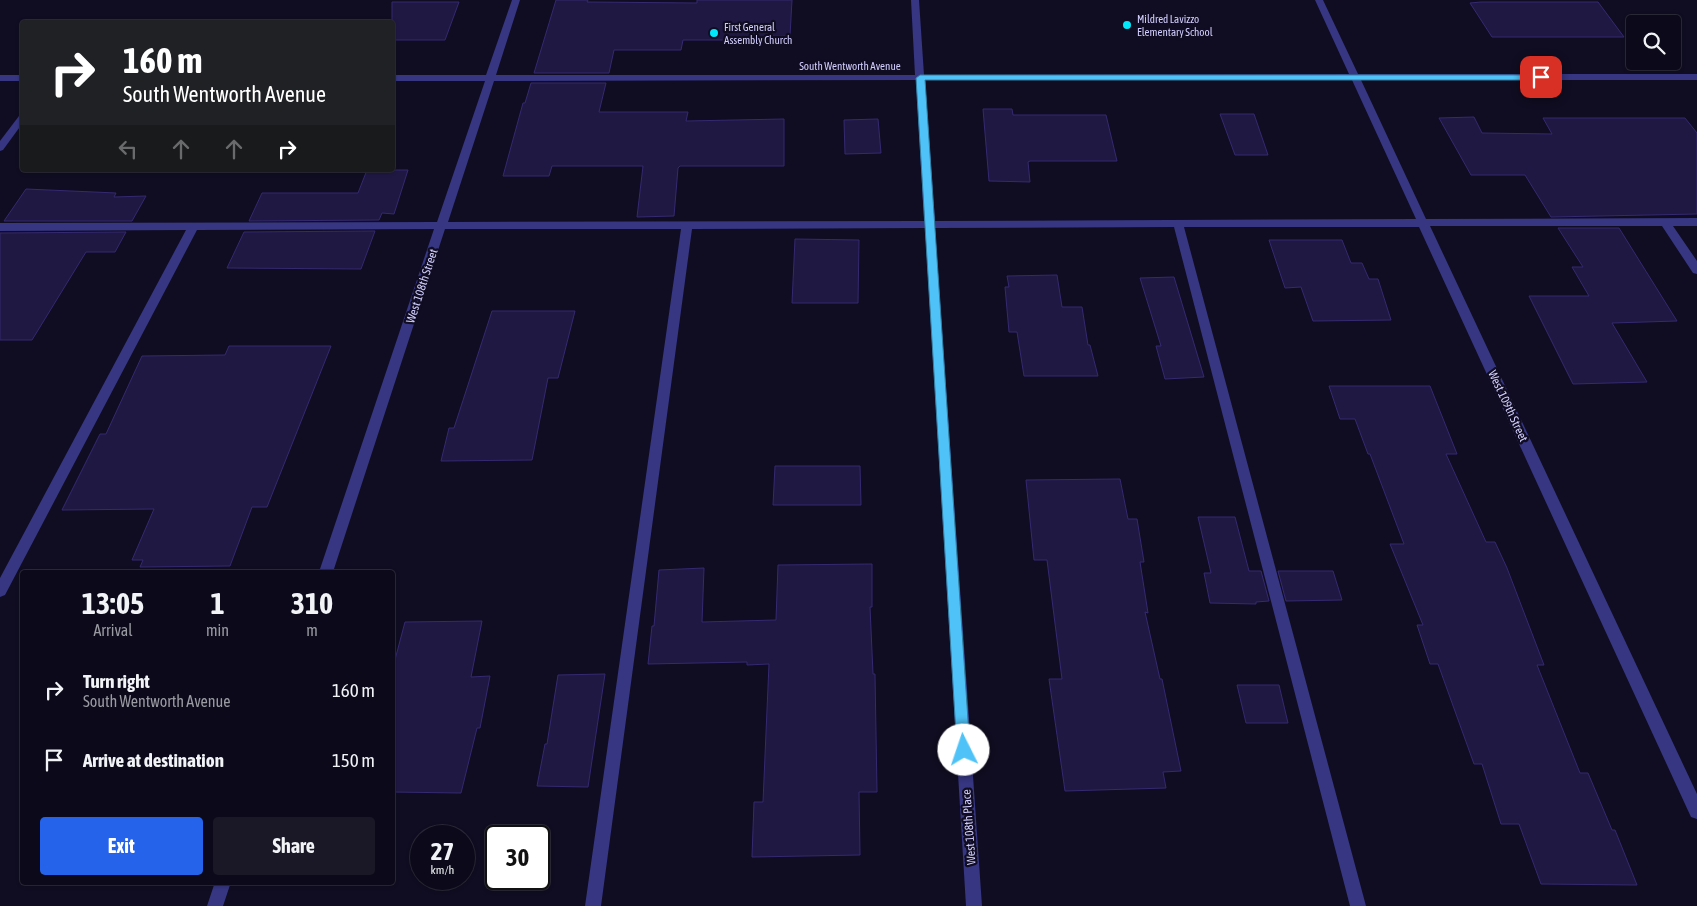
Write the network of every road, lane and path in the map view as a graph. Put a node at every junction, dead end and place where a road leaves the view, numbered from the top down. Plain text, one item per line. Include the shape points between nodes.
1 (516, 0) edge
2 (915, 0) edge
3 (1318, 0) edge
4 (1354, 77) junction
5 (1697, 77) edge
6 (0, 78) edge
7 (20, 78) edge
8 (395, 78) edge
9 (490, 78) junction
10 (920, 78) junction
11 (20, 121) edge
12 (0, 148) edge
13 (1422, 222) junction
14 (1665, 222) junction
15 (1697, 222) edge
16 (1178, 223) junction
17 (930, 224) junction
18 (442, 225) junction
19 (687, 225) junction
20 (194, 226) junction
21 (0, 227) edge
22 (1697, 270) edge
23 (327, 570) edge
24 (0, 591) edge
25 (1697, 811) edge
26 (222, 885) edge
27 (215, 906) edge
28 (593, 906) edge
29 (974, 906) edge
30 (1358, 906) edge

1 - 9 street, West 108th Street
2 - 10 street, West 108th Place
3 - 4 street, West 109th Street
4 - 5 street, South Wentworth Avenue
4 - 10 street, South Wentworth Avenue
4 - 13 street, West 109th Street
6 - 7 street
8 - 9 street, South Wentworth Avenue
9 - 10 street, South Wentworth Avenue
9 - 18 street, West 108th Street
10 - 17 street, West 108th Place
11 - 12 street
13 - 14 street
13 - 16 street
13 - 25 street, West 109th Street
14 - 15 street
14 - 22 street
16 - 17 street
16 - 30 street
17 - 19 street
17 - 29 street, West 108th Place
18 - 19 street
18 - 20 street
18 - 23 street, West 108th Street
19 - 28 street
20 - 21 street
20 - 24 street
26 - 27 street

